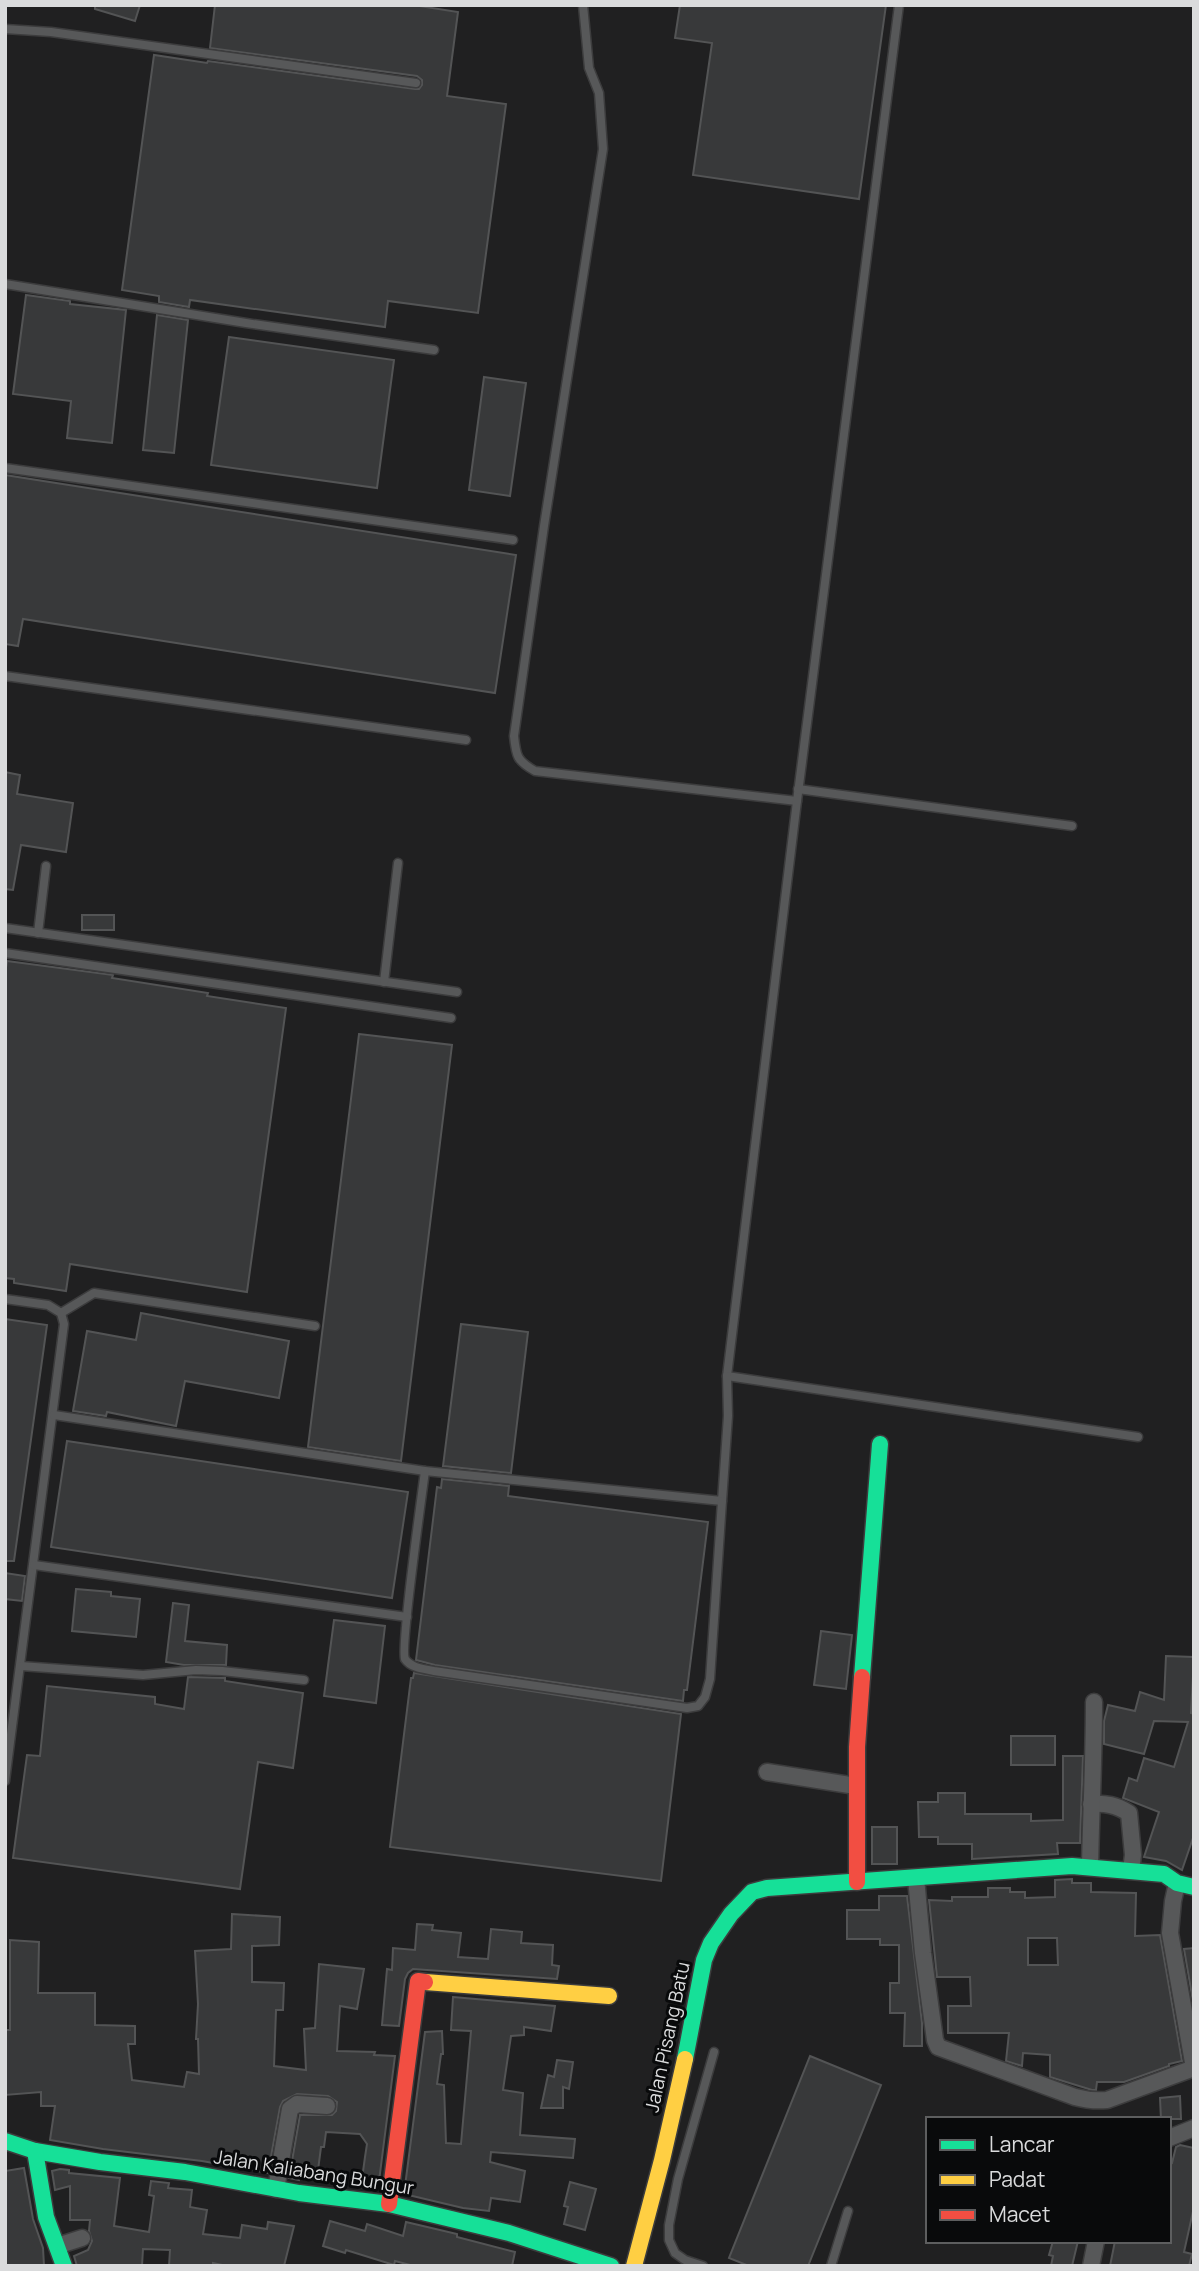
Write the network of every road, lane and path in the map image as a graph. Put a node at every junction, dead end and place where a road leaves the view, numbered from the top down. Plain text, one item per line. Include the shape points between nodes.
1 (583, 5) edge
2 (899, 5) edge
3 (5, 29) edge
4 (416, 83) dead end
5 (5, 284) edge
6 (434, 350) dead end
7 (5, 468) edge
8 (513, 540) dead end
9 (5, 676) edge
10 (466, 740) dead end
11 (798, 789) junction
12 (797, 802) junction
13 (1073, 826) dead end
14 (398, 863) dead end
15 (46, 866) dead end
16 (5, 928) edge
17 (38, 933) junction
18 (5, 954) edge
19 (384, 982) junction
20 (457, 992) dead end
21 (451, 1018) dead end
22 (5, 1299) edge
23 (61, 1313) junction
24 (315, 1326) dead end
25 (727, 1376) junction
26 (54, 1415) junction
27 (1138, 1437) dead end
28 (880, 1444) dead end
29 (425, 1471) junction
30 (722, 1501) junction
31 (34, 1565) junction
32 (407, 1616) junction
33 (21, 1666) junction
34 (304, 1680) dead end
35 (1094, 1702) dead end
36 (767, 1772) dead end
37 (5, 1781) edge
38 (856, 1786) junction
39 (1091, 1804) junction
40 (1090, 1867) junction
41 (1131, 1870) junction
42 (916, 1878) junction
43 (857, 1882) junction
44 (1177, 1882) junction
45 (1194, 1887) edge
46 (609, 1996) dead end
47 (714, 2052) dead end
48 (327, 2106) dead end
49 (1194, 2128) edge
50 (1171, 2137) edge
51 (5, 2141) edge
52 (35, 2151) junction
53 (276, 2189) junction
54 (389, 2204) junction
55 (848, 2211) dead end
56 (82, 2238) dead end
57 (1097, 2243) edge
58 (57, 2246) junction
59 (64, 2266) edge
60 (611, 2266) edge
61 (634, 2266) edge
62 (703, 2266) edge
63 (831, 2266) edge
64 (1091, 2266) edge

1 - 12 lane via 589,68 599,93 603,149 544,526 514,736 516,755 535,772
2 - 11 lane
3 - 4 lane
5 - 6 lane
7 - 8 lane
9 - 10 lane
11 - 12 lane
11 - 13 lane
12 - 25 lane
14 - 19 lane
15 - 17 lane
16 - 17 lane
17 - 19 lane
18 - 21 lane
19 - 20 lane
22 - 23 lane via 48,1305
23 - 24 lane via 94,1293
23 - 26 lane via 64,1324
25 - 27 lane
25 - 30 lane
26 - 29 lane
26 - 31 lane
28 - 38 street
29 - 30 lane
29 - 32 lane
30 - 32 lane via 712,1661 705,1698 698,1706 687,1708 413,1666 404,1653
31 - 32 lane
31 - 33 lane
33 - 34 lane via 143,1675 222,1671
33 - 37 lane
35 - 39 street
36 - 38 street
38 - 43 street
39 - 40 street
39 - 41 street via 1118,1806 1129,1813
40 - 41 street, Jalan Pisang Batu
40 - 42 street, Jalan Pisang Batu
41 - 44 street, Jalan Pisang Batu via 1164,1874
42 - 43 street, Jalan Pisang Batu
42 - 44 street via 938,2048 1098,2101 1194,2068 1170,1933
43 - 61 street, Jalan Pisang Batu via 752,1892 711,1943
44 - 45 street, Jalan Pisang Batu
46 - 54 street via 418,1981
47 - 62 lane via 669,2225 675,2253
48 - 53 street via 304,2103 290,2109
49 - 50 street
51 - 52 street, Jalan Kaliabang Bungur
52 - 53 street, Jalan Kaliabang Bungur
52 - 58 street via 46,2217
53 - 54 street, Jalan Kaliabang Bungur
54 - 60 street, Jalan Kaliabang Bungur via 509,2233
55 - 63 lane
56 - 58 street
57 - 64 street
58 - 59 street

